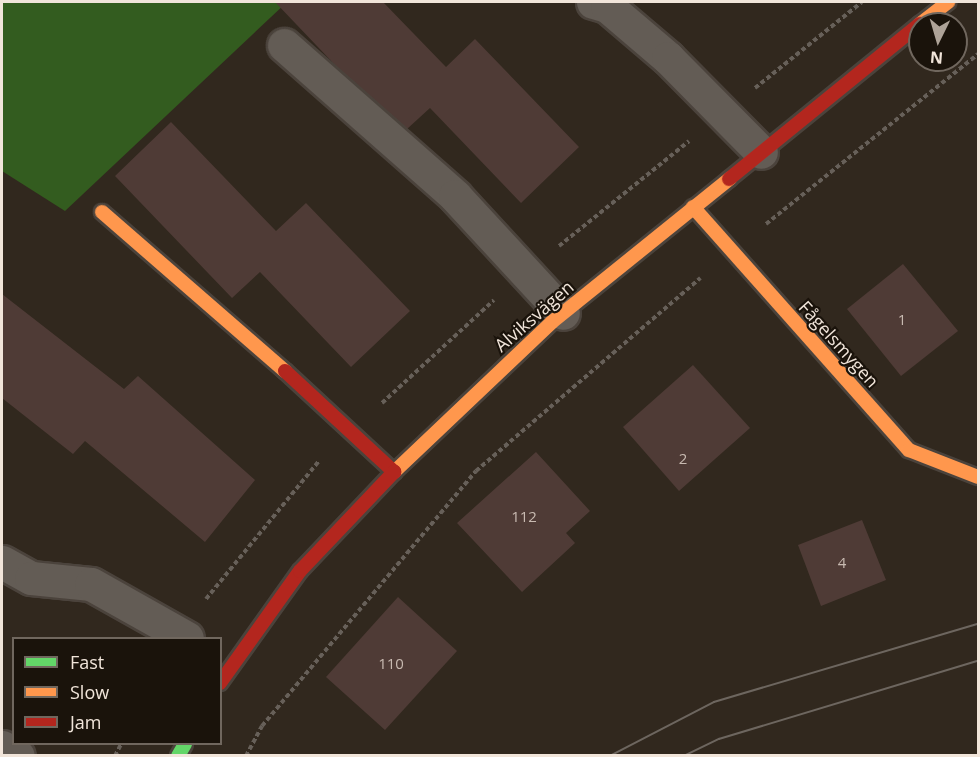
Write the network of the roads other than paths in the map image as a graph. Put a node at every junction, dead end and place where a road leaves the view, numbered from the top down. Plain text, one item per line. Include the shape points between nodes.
1 (593, 2) edge
2 (948, 2) edge
3 (935, 12) edge
4 (908, 34) edge
5 (284, 45) dead end
6 (761, 152) junction
7 (693, 207) junction
8 (102, 212) dead end
9 (563, 313) junction
10 (394, 472) junction
11 (978, 477) edge
12 (2, 562) edge
13 (184, 637) edge
14 (224, 669) edge
15 (2, 747) edge
16 (18, 756) edge

1 - 6 street via 607,6 668,58
2 - 3 street, Alviksvägen
4 - 6 street, Alviksvägen
5 - 9 street via 454,196
6 - 7 street, Alviksvägen
7 - 9 street, Alviksvägen
7 - 11 street, Fågelsmygen via 909,450
8 - 10 street via 241,331
9 - 10 street, Alviksvägen
10 - 14 street, Alviksvägen via 300,571
12 - 13 street via 31,578 91,584
15 - 16 street

